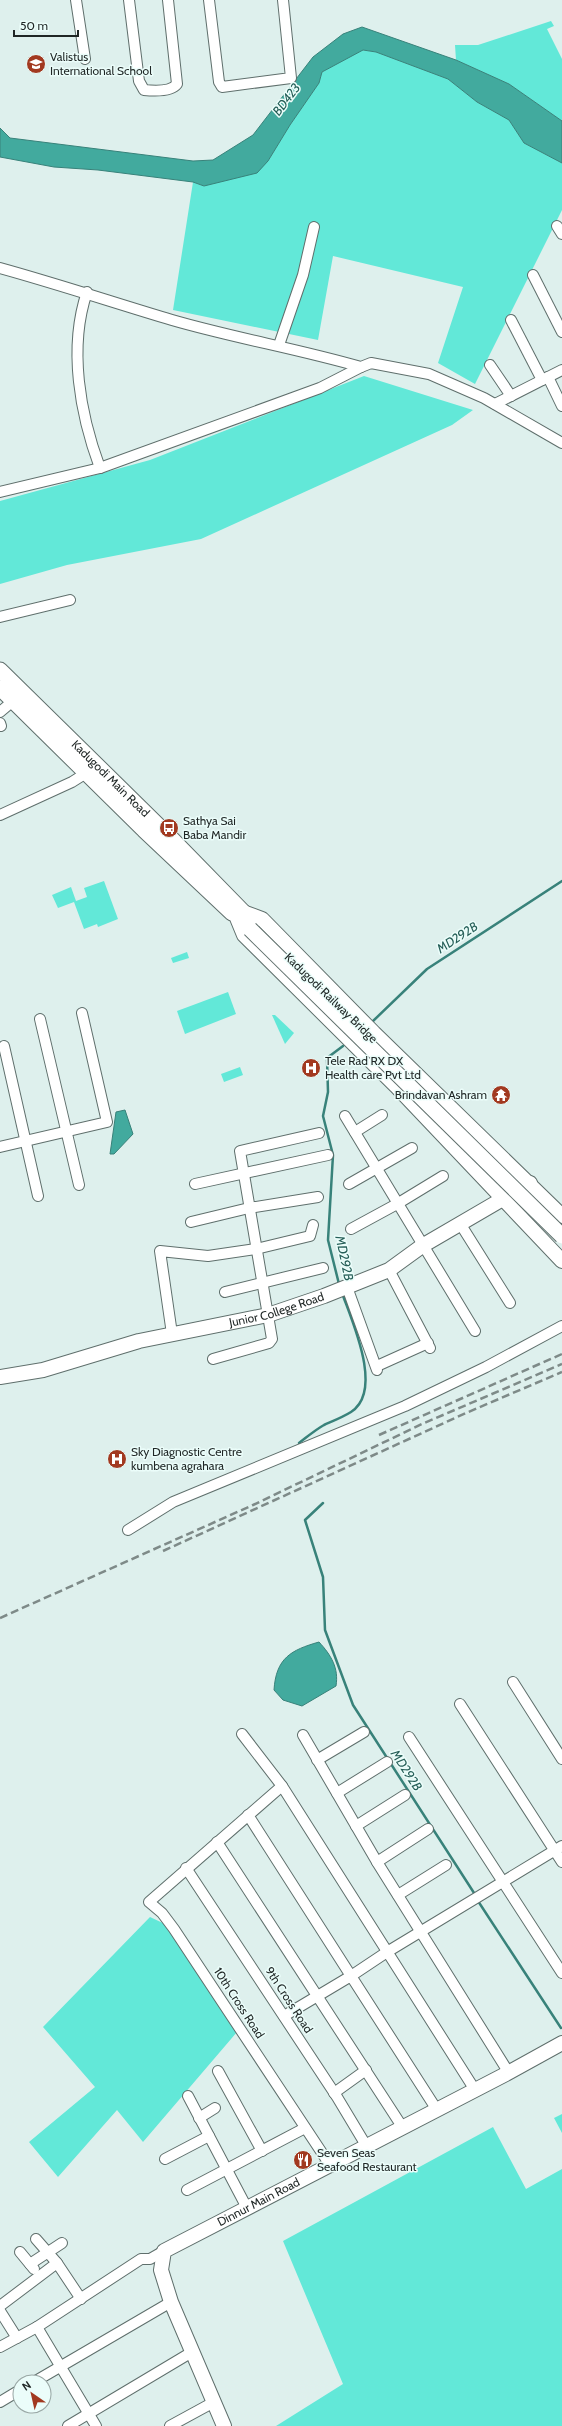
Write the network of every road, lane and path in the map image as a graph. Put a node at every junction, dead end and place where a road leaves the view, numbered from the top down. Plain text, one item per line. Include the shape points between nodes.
1 (76, 0) edge
2 (129, 0) edge
3 (168, 0) edge
4 (209, 0) edge
5 (283, 0) edge
6 (84, 59) dead end
7 (314, 227) dead end
8 (0, 268) edge
9 (533, 276) dead end
10 (87, 292) junction
11 (512, 320) dead end
12 (562, 332) edge
13 (279, 345) junction
14 (490, 365) dead end
15 (361, 367) junction
16 (562, 370) edge
17 (545, 378) junction
18 (511, 396) junction
19 (495, 404) junction
20 (562, 406) edge
21 (562, 443) edge
22 (100, 468) junction
23 (0, 492) edge
24 (70, 600) dead end
25 (0, 617) edge
26 (0, 670) edge
27 (0, 688) edge
28 (13, 701) junction
29 (0, 712) edge
30 (91, 769) junction
31 (0, 815) edge
32 (246, 920) junction
33 (82, 1013) dead end
34 (40, 1019) dead end
35 (4, 1046) dead end
36 (382, 1115) dead end
37 (346, 1116) dead end
38 (66, 1131) junction
39 (354, 1132) junction
40 (319, 1133) dead end
41 (25, 1141) junction
42 (0, 1146) edge
43 (412, 1148) dead end
44 (328, 1156) dead end
45 (377, 1169) junction
46 (244, 1173) junction
47 (442, 1176) dead end
48 (530, 1183) junction
49 (195, 1184) dead end
50 (349, 1184) dead end
51 (79, 1185) dead end
52 (38, 1196) dead end
53 (318, 1196) dead end
54 (502, 1200) junction
55 (397, 1204) junction
56 (249, 1208) junction
57 (562, 1216) edge
58 (191, 1222) dead end
59 (460, 1224) junction
60 (313, 1225) dead end
61 (562, 1226) edge
62 (351, 1229) dead end
63 (562, 1236) edge
64 (422, 1246) junction
65 (256, 1249) junction
66 (562, 1261) edge
67 (323, 1268) dead end
68 (389, 1270) junction
69 (262, 1283) junction
70 (347, 1287) junction
71 (225, 1292) dead end
72 (510, 1303) dead end
73 (268, 1315) junction
74 (562, 1326) edge
75 (475, 1331) dead end
76 (172, 1334) junction
77 (213, 1359) dead end
78 (0, 1376) edge
79 (128, 1530) dead end
80 (513, 1682) dead end
81 (460, 1704) dead end
82 (364, 1732) dead end
83 (242, 1734) dead end
84 (303, 1735) dead end
85 (409, 1737) dead end
86 (562, 1759) edge
87 (317, 1760) junction
88 (387, 1762) dead end
89 (282, 1786) junction
90 (337, 1793) junction
91 (404, 1795) dead end
92 (248, 1815) junction
93 (356, 1826) junction
94 (428, 1828) dead end
95 (217, 1842) junction
96 (558, 1849) edge
97 (377, 1862) junction
98 (562, 1862) edge
99 (446, 1865) dead end
100 (186, 1868) junction
101 (503, 1882) junction
102 (398, 1895) junction
103 (421, 1932) junction
104 (387, 1952) junction
105 (562, 1973) edge
106 (351, 1976) junction
107 (317, 1996) junction
108 (284, 2016) junction
109 (562, 2043) edge
110 (366, 2070) junction
111 (218, 2072) dead end
112 (509, 2073) junction
113 (475, 2090) junction
114 (334, 2093) junction
115 (188, 2096) dead end
116 (215, 2108) dead end
117 (437, 2110) junction
118 (199, 2118) junction
119 (305, 2128) junction
120 (403, 2128) junction
121 (209, 2136) junction
122 (367, 2147) junction
123 (262, 2151) junction
124 (164, 2159) dead end
125 (330, 2165) junction
126 (226, 2169) junction
127 (187, 2190) dead end
128 (247, 2208) junction
129 (36, 2239) dead end
130 (62, 2243) dead end
131 (164, 2251) junction
132 (20, 2252) dead end
133 (47, 2252) junction
134 (57, 2262) junction
135 (30, 2264) junction
136 (39, 2275) junction
137 (81, 2299) junction
138 (171, 2302) junction
139 (0, 2306) edge
140 (0, 2310) edge
141 (37, 2327) junction
142 (17, 2338) junction
143 (0, 2347) edge
144 (192, 2352) junction
145 (60, 2367) junction
146 (48, 2374) edge
147 (12, 2395) edge
148 (0, 2402) edge
149 (214, 2402) junction
150 (88, 2414) junction
151 (68, 2426) edge
152 (96, 2426) edge
153 (170, 2426) edge
154 (224, 2426) edge

1 - 6 street
2 - 3 street via 140,85 144,90 151,91 173,88 178,84
4 - 5 street via 219,82 222,87 291,78
7 - 13 street via 303,276
8 - 10 street
9 - 12 street
10 - 13 street via 173,320
10 - 22 street via 82,308 78,347 82,405 89,438
11 - 17 street
13 - 15 street
14 - 18 street
15 - 19 street via 371,363 429,374
15 - 22 street via 320,388
16 - 17 street
17 - 18 street
17 - 20 street
18 - 19 street
19 - 21 street
22 - 23 street
24 - 25 street
26 - 30 main road, Kadugodi Main Road
27 - 28 main road
28 - 29 street
28 - 30 main road
30 - 31 street
30 - 32 main road, Kadugodi Main Road
32 - 48 street via 262,919 374,1033
32 - 54 street via 244,935 396,1086
32 - 61 main road, Kadugodi Railway Bridge via 338,1003
32 - 63 main road, bridge
33 - 38 street via 107,1122
34 - 38 street
35 - 41 street
36 - 39 street
37 - 39 street
38 - 41 street
38 - 51 street
39 - 45 street
40 - 46 street via 240,1151
41 - 42 street
41 - 52 street
43 - 45 street
44 - 46 street
45 - 50 street
45 - 55 street
46 - 49 street
46 - 56 street
47 - 55 street
48 - 54 street, Junior College Road
48 - 57 street
53 - 56 street
54 - 59 street, Junior College Road
54 - 66 street
55 - 62 street
55 - 64 street
56 - 58 street
56 - 65 street
59 - 64 street, Junior College Road
59 - 72 street
60 - 65 street via 310,1236
64 - 68 street, Junior College Road
64 - 75 street
65 - 69 street
65 - 76 street via 208,1256 160,1251
67 - 69 street
68 - 70 street, Junior College Road
68 - 70 street via 429,1346 377,1368
69 - 71 street
69 - 73 street
70 - 73 street, Junior College Road
73 - 76 street, Junior College Road
73 - 77 street via 272,1333 269,1343
74 - 79 street via 486,1367 405,1406 173,1502
76 - 78 street, Junior College Road via 139,1341 43,1370
80 - 86 street
81 - 96 street
82 - 87 street
83 - 89 street
84 - 87 street
85 - 101 street
87 - 90 street
88 - 90 street
89 - 92 street
89 - 104 street
90 - 93 street
91 - 93 street
92 - 95 street
92 - 106 street
93 - 97 street
94 - 97 street
95 - 100 street
95 - 107 street
96 - 98 street
96 - 101 street
97 - 102 street
99 - 102 street
100 - 108 street, 9th Cross Road
100 - 119 street, 10th Cross Road via 149,1902 162,1913 174,1929
101 - 103 street
101 - 105 street
102 - 103 street
103 - 104 street
103 - 112 street
104 - 106 street
104 - 113 street
106 - 107 street
106 - 117 street
107 - 108 street
107 - 110 street
108 - 114 street, 9th Cross Road
109 - 112 street, Dinnur Main Road
110 - 114 street
110 - 120 street
111 - 123 street
112 - 113 street, Dinnur Main Road
113 - 117 street, Dinnur Main Road
114 - 122 street, 9th Cross Road
115 - 118 street
116 - 118 street
117 - 120 street, Dinnur Main Road
118 - 121 street
119 - 123 street
119 - 125 street, 10th Cross Road
120 - 122 street, Dinnur Main Road
121 - 124 street
121 - 126 street
122 - 125 street, Dinnur Main Road
123 - 126 street
125 - 128 street, Dinnur Main Road
126 - 127 street
126 - 128 street
128 - 131 street, Dinnur Main Road
129 - 133 street
130 - 133 street
131 - 137 street via 150,2259 141,2259
131 - 138 street via 161,2270
132 - 135 street
133 - 134 street
133 - 135 street
134 - 136 street
134 - 137 street
135 - 136 street
136 - 139 street
137 - 141 street
138 - 144 street
138 - 145 street
140 - 142 street
141 - 142 street
141 - 145 street
142 - 143 street
144 - 149 street
144 - 150 street
145 - 146 street
145 - 150 street
147 - 148 street
149 - 153 street
149 - 154 street
150 - 151 street
150 - 152 street

